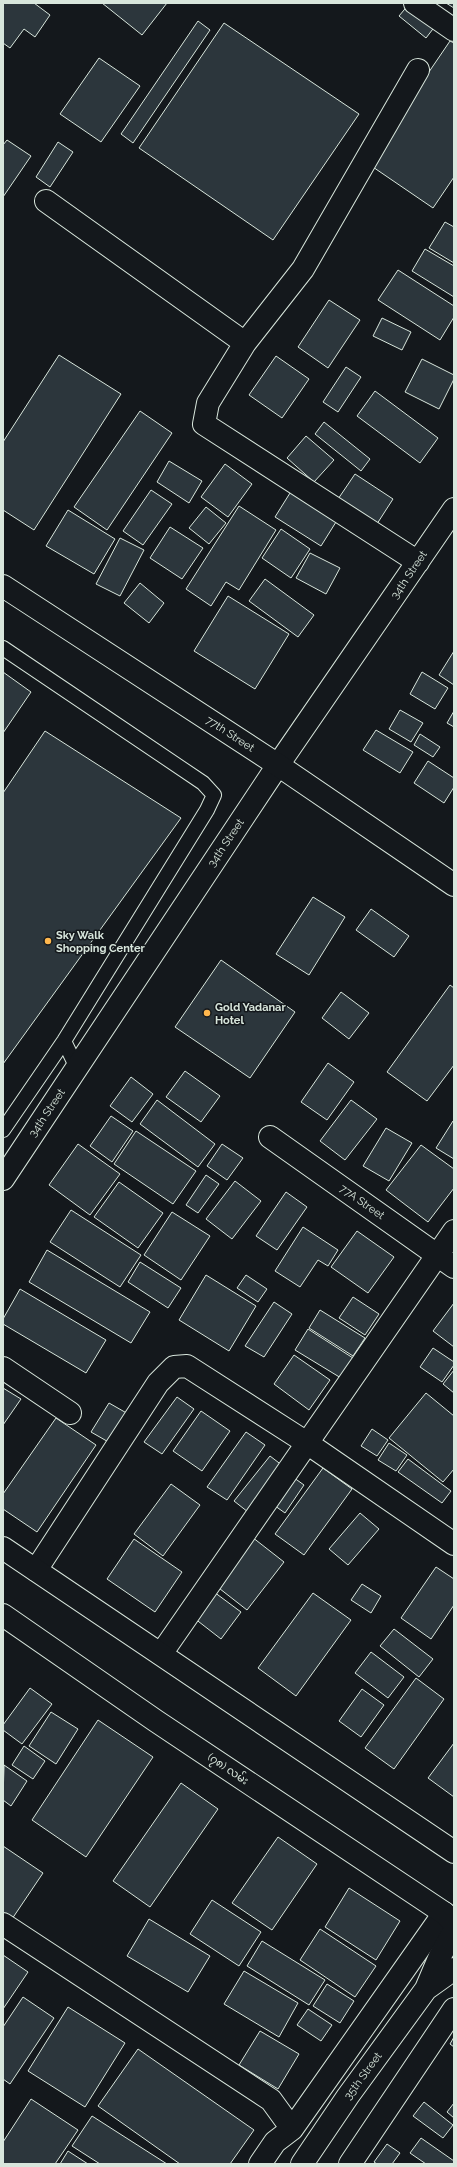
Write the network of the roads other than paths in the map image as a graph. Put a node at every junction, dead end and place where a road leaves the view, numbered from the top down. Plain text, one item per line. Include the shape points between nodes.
1 (415, 3) edge
2 (454, 30) edge
3 (418, 70) dead end
4 (46, 201) dead end
5 (245, 343) junction
6 (454, 509) edge
7 (418, 562) junction
8 (3, 586) edge
9 (3, 648) edge
10 (278, 765) junction
11 (454, 885) edge
12 (64, 1040) junction
13 (77, 1068) junction
14 (3, 1130) edge
15 (270, 1137) dead end
16 (3, 1179) edge
17 (454, 1231) edge
18 (446, 1261) edge
19 (3, 1368) edge
20 (70, 1413) dead end
21 (307, 1443) junction
22 (454, 1544) edge
23 (3, 1548) edge
24 (36, 1570) junction
25 (3, 1615) edge
26 (160, 1654) junction
27 (454, 1852) edge
28 (451, 1922) edge
29 (3, 1924) edge
30 (454, 1969) edge
31 (426, 1989) junction
32 (454, 2009) edge
33 (292, 2129) junction
34 (260, 2164) edge
35 (302, 2164) edge
36 (350, 2164) edge

1 - 2 street
3 - 5 street via 303,269
4 - 5 street
5 - 7 street via 208,403 204,424
6 - 7 street, 34th Street
7 - 10 street, 34th Street
8 - 10 street, 77th Street
9 - 12 lane via 202,783 214,795
10 - 11 street, 77th Street
10 - 13 street, 34th Street
12 - 13 lane
12 - 14 lane
13 - 16 street, 34th Street
15 - 18 street, 77A Street
17 - 18 street
18 - 21 street
19 - 20 street
21 - 22 street
21 - 24 street via 187,1366 174,1367 158,1383
21 - 26 street
23 - 24 street
24 - 26 street
25 - 28 street, (၇၈) လမ်း
26 - 27 street
28 - 31 street, 35th Street
28 - 33 street
29 - 33 street via 271,2100
30 - 31 street, 35th Street
31 - 35 street, 35th Street
32 - 36 street
33 - 34 street via 275,2142

